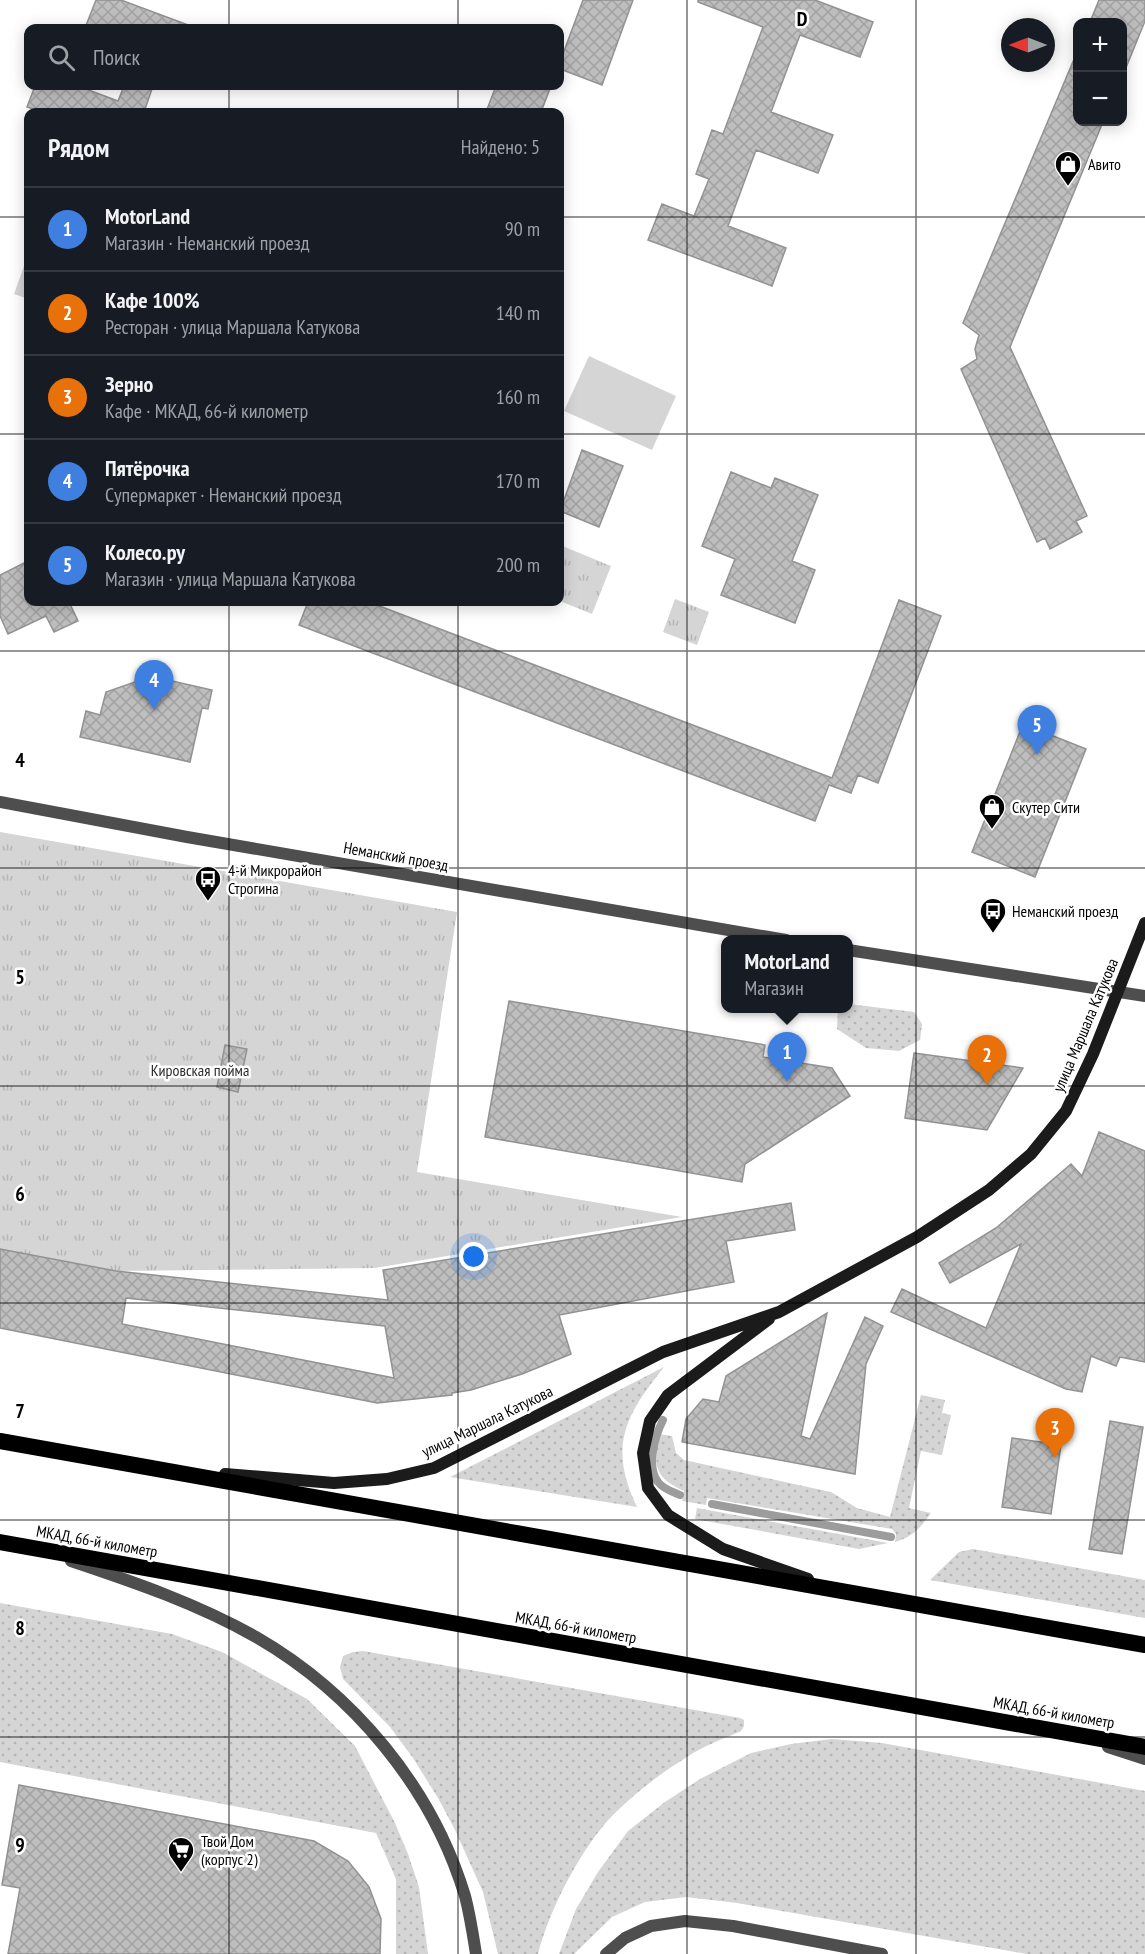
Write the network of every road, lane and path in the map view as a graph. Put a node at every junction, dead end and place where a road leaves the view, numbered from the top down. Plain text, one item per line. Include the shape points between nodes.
1 (0, 802) edge
2 (1145, 923) edge
3 (763, 935) edge
4 (853, 951) edge
5 (1119, 992) junction
6 (1145, 996) edge
7 (779, 1312) junction
8 (0, 1441) edge
9 (156, 1468) junction
10 (0, 1542) edge
11 (39, 1549) junction
12 (840, 1590) junction
13 (1145, 1645) edge
14 (1035, 1727) junction
15 (1145, 1747) edge
16 (1145, 1759) edge
17 (476, 1954) edge
18 (606, 1954) edge
19 (882, 1954) edge

1 - 3 street, Неманский проезд
2 - 5 main road, улица Маршала Катукова
4 - 5 street
5 - 6 street
5 - 7 main road, улица Маршала Катукова via 1066,1112 1031,1154 989,1190 917,1238
7 - 9 main road, улица Маршала Катукова via 663,1352 434,1468 387,1479 334,1483
7 - 12 main road, улица Маршала Катукова via 668,1395 650,1421 643,1453 648,1488 668,1515 723,1549
8 - 9 highway
9 - 12 highway
10 - 11 highway, МКАД, 66-й километр
11 - 14 highway, МКАД, 66-й километр
11 - 17 street via 149,1587 212,1615 256,1637 327,1686 376,1735 424,1804 456,1870
12 - 13 highway
14 - 15 highway, МКАД, 66-й километр
14 - 16 street
18 - 19 street via 625,1938 651,1926 685,1921

